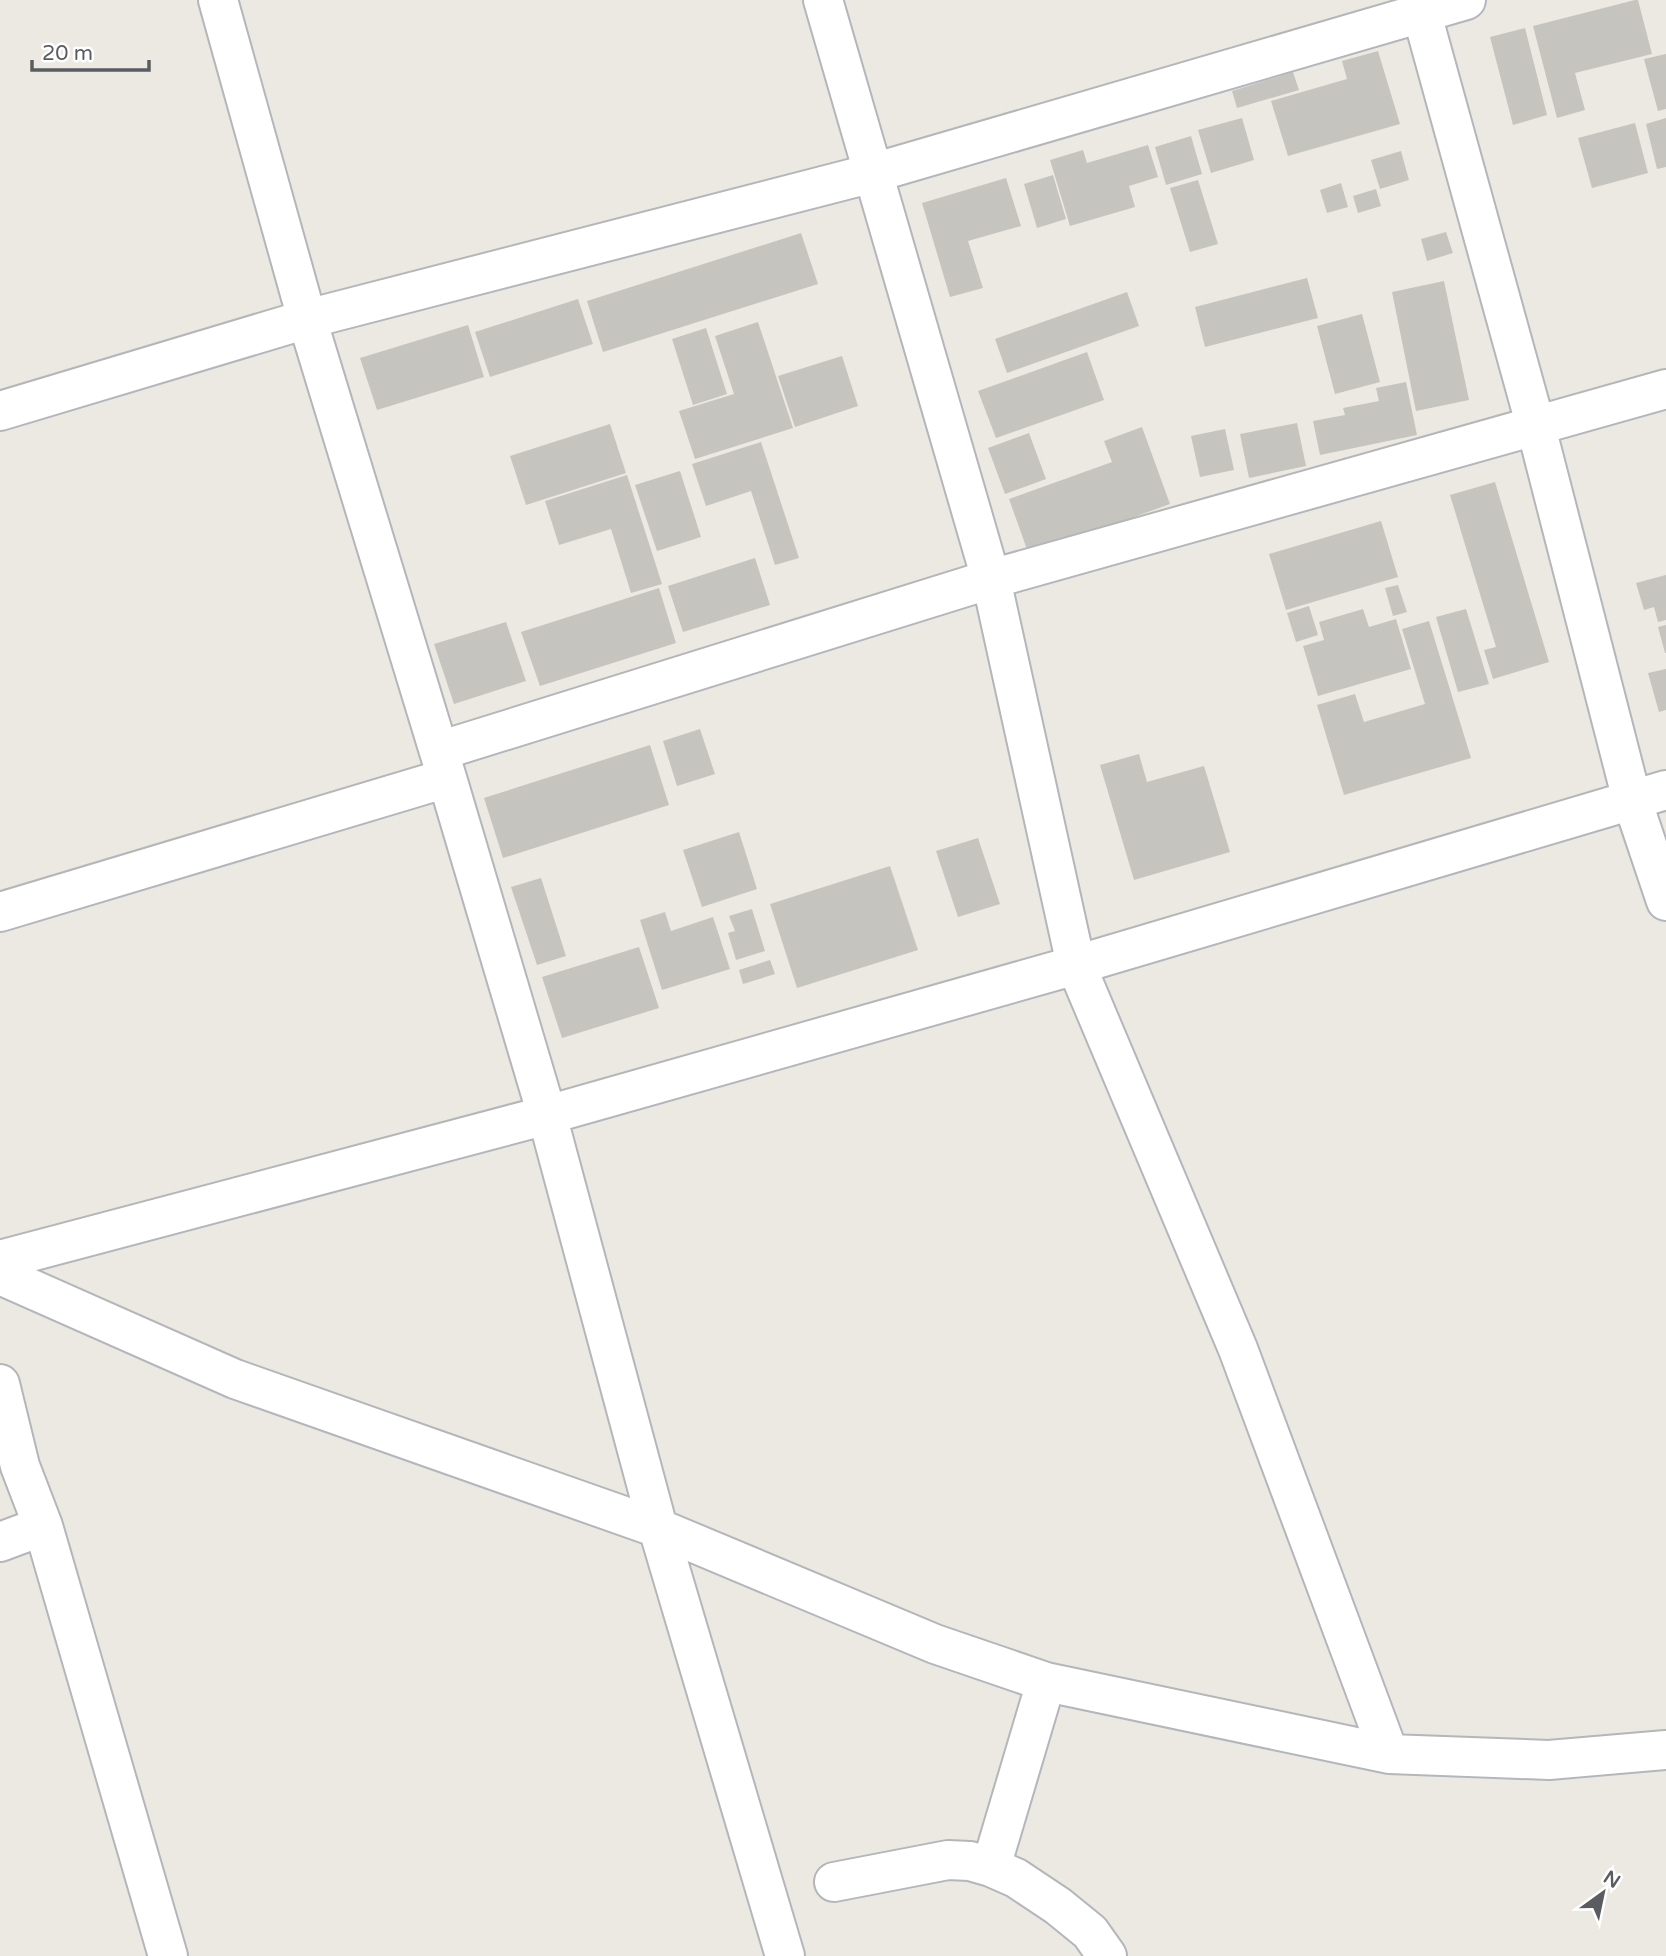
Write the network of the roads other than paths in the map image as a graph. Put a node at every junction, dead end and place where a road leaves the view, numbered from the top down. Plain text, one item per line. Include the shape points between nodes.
1 (218, 0) edge
2 (823, 0) edge
3 (1466, 0) edge
4 (1420, 6) edge
5 (873, 173) junction
6 (307, 319) junction
7 (1666, 389) edge
8 (0, 411) edge
9 (1536, 427) junction
10 (990, 579) junction
11 (443, 765) junction
12 (1649, 795) edge
13 (1666, 901) edge
14 (0, 912) edge
15 (1076, 965) junction
16 (547, 1115) junction
17 (0, 1260) edge
18 (0, 1275) edge
19 (0, 1384) edge
20 (43, 1526) junction
21 (658, 1528) junction
22 (0, 1542) edge
23 (1046, 1682) junction
24 (1666, 1750) edge
25 (1389, 1754) junction
26 (991, 1867) junction
27 (834, 1882) dead end
28 (169, 1956) edge
29 (785, 1956) edge
30 (1107, 1956) edge

1 - 6 street
2 - 5 street
3 - 4 street
4 - 5 street
4 - 9 street
5 - 6 street
5 - 10 street
6 - 8 street
6 - 11 street
7 - 9 street
9 - 10 street
9 - 12 street
10 - 11 street
10 - 15 street
11 - 14 street
11 - 16 street
12 - 13 street
12 - 15 street
15 - 16 street
15 - 25 street via 1238,1349
16 - 17 street
16 - 21 street
18 - 21 street via 235,1379
19 - 20 street via 20,1466
20 - 22 street
20 - 28 street
21 - 23 street via 935,1644
21 - 29 street
23 - 25 street
23 - 26 street
24 - 25 street via 1549,1760
26 - 27 street via 948,1860
26 - 30 street via 1058,1906 1090,1932

